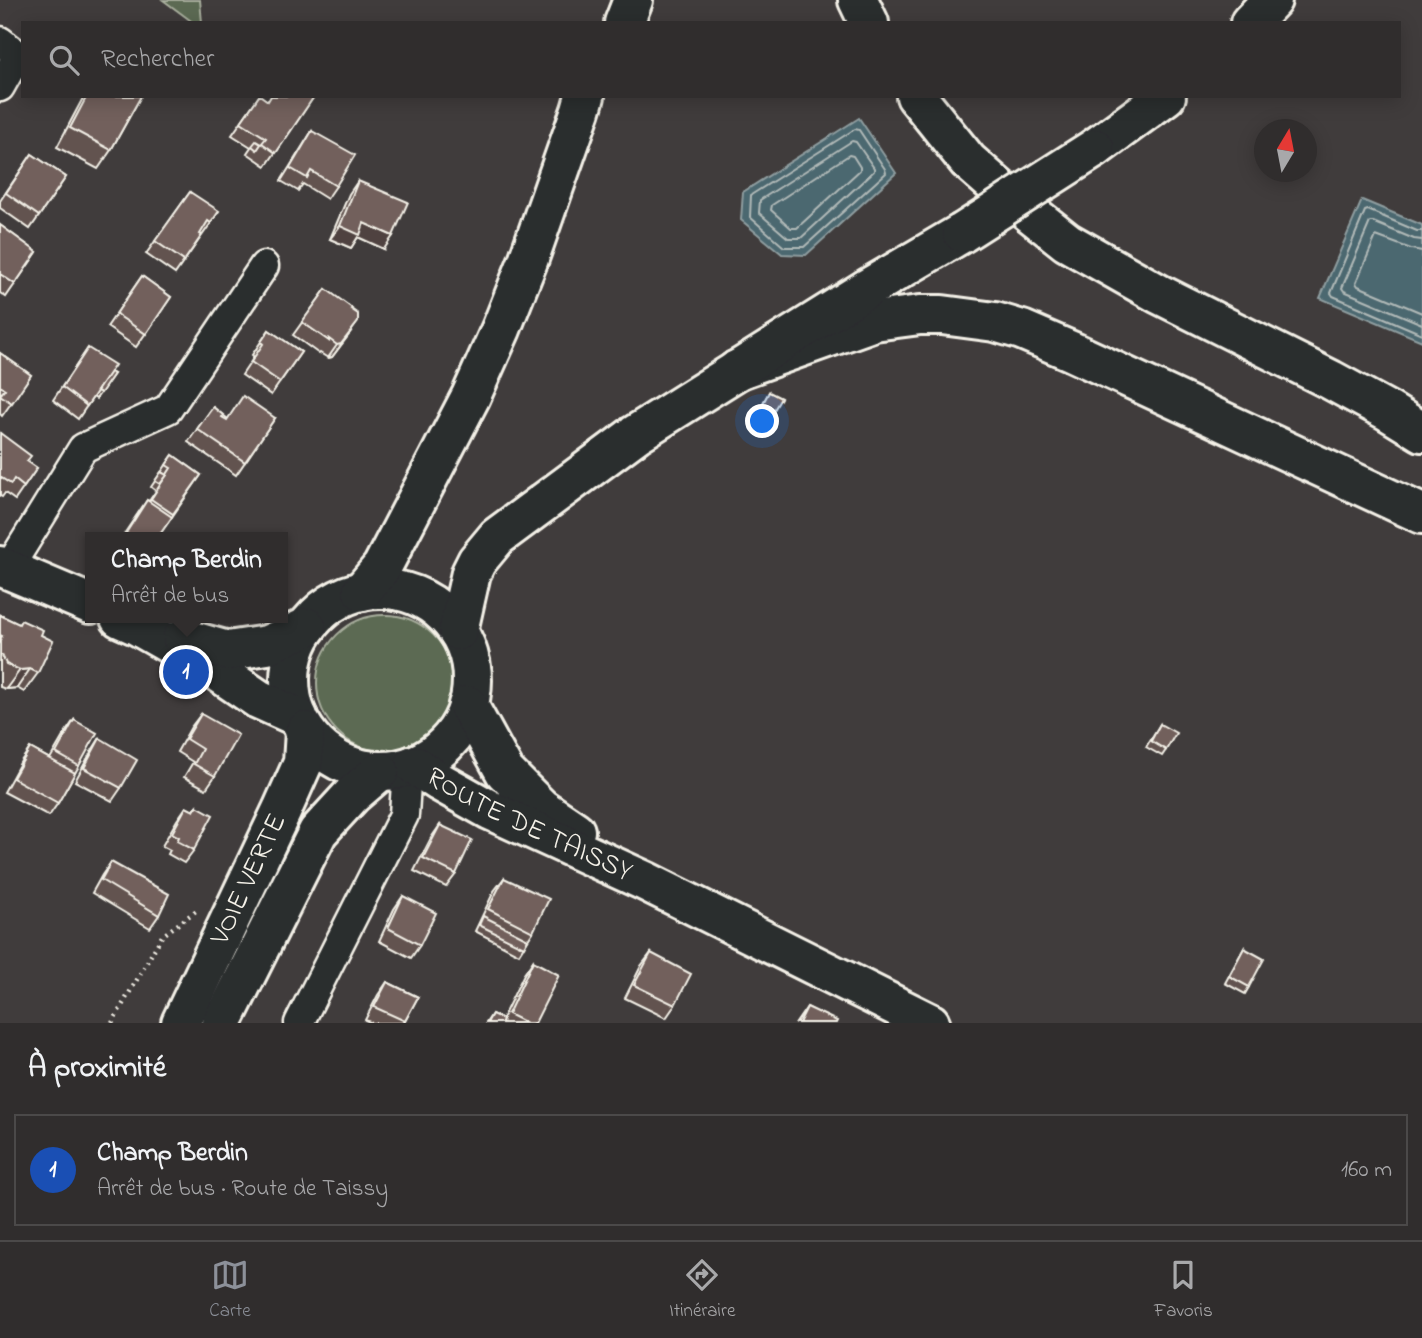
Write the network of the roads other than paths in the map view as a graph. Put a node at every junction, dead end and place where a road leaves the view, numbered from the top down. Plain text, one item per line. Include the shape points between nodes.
1 (608, 0) edge
2 (633, 0) edge
3 (858, 0) edge
4 (1272, 0) edge
5 (603, 21) edge
6 (625, 21) edge
7 (868, 21) edge
8 (1252, 21) edge
9 (0, 41) edge
10 (0, 87) edge
11 (918, 98) edge
12 (1163, 98) edge
13 (585, 101) edge
14 (264, 266) dead end
15 (737, 370) junction
16 (1422, 432) edge
17 (1422, 514) edge
18 (4, 567) edge
19 (362, 591) junction
20 (85, 602) edge
21 (131, 623) edge
22 (132, 623) edge
23 (307, 627) junction
24 (458, 631) junction
25 (468, 705) junction
26 (301, 724) junction
27 (400, 768) junction
28 (645, 881) junction
29 (907, 1018) edge
30 (181, 1023) edge
31 (222, 1023) edge
32 (299, 1023) edge

1 - 5 main road
2 - 6 main road
3 - 7 main road
4 - 8 main road
9 - 10 street via 18,55
11 - 16 main road via 968,161 1067,242
12 - 15 main road, bridge via 962,233
13 - 19 main road via 528,261 471,396 382,567
14 - 18 street via 168,409 83,448
15 - 17 main road via 874,321 942,315 995,322 1072,351
15 - 24 main road via 636,434 497,537 471,573
18 - 20 main road
19 - 23 main road via 341,598
19 - 24 main road via 384,589 426,601
21 - 26 main road
22 - 23 main road via 228,651 267,645
23 - 26 main road via 290,671 290,694
24 - 25 main road via 472,680
25 - 27 main road via 448,741 432,755
25 - 28 main road, ROUTE DE TAISSY via 505,772 541,808
26 - 27 main road via 326,753 343,762
26 - 30 main road, VOIE VERTE via 303,763
27 - 28 main road, ROUTE DE TAISSY via 440,782
27 - 31 main road, VOIE VERTE via 352,795 318,832
27 - 32 street via 404,815
28 - 29 main road, ROUTE DE TAISSY

